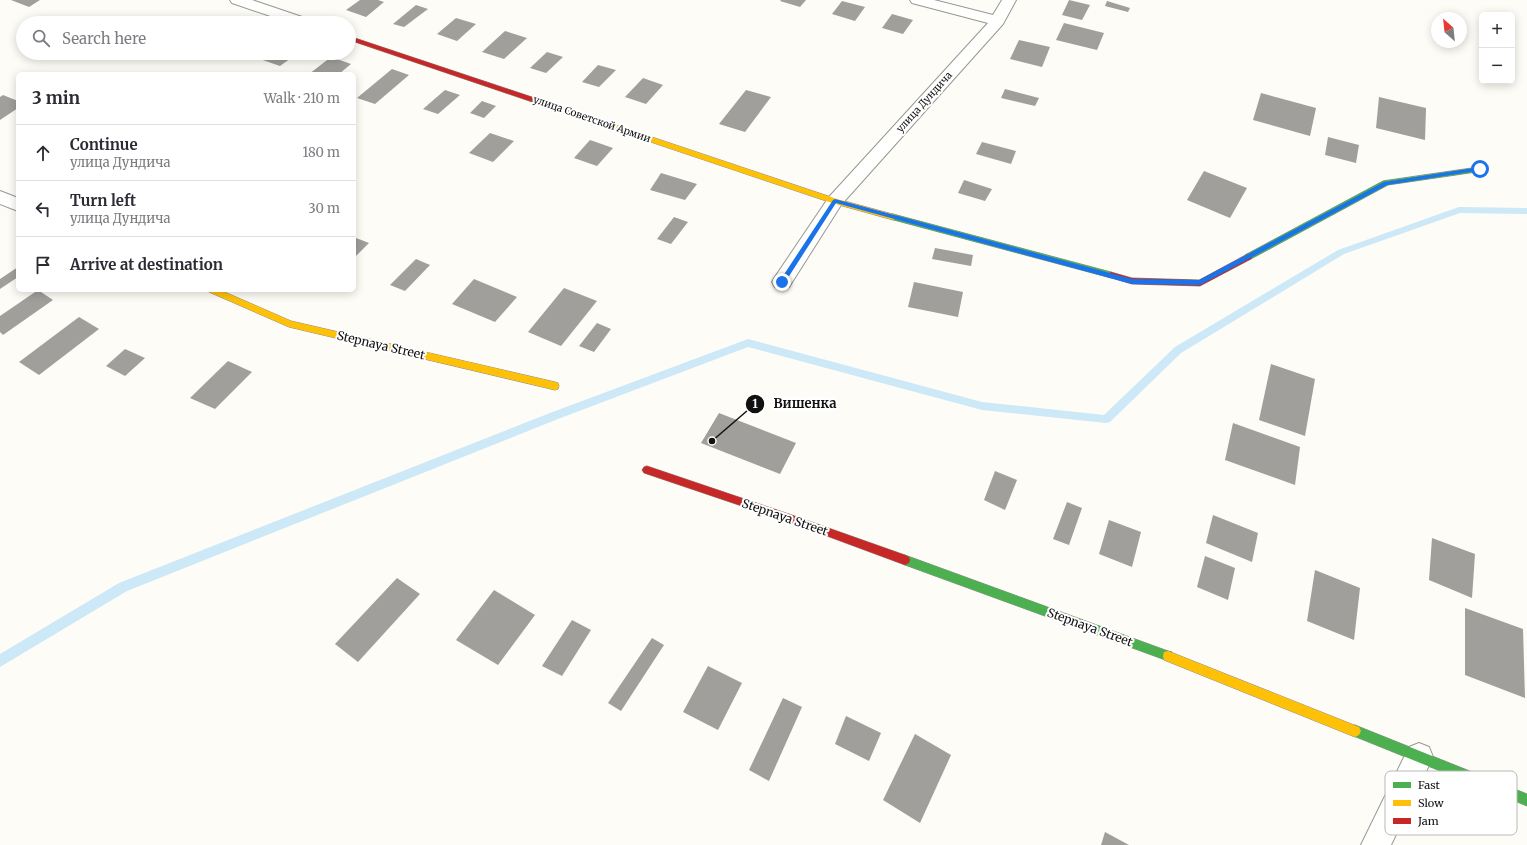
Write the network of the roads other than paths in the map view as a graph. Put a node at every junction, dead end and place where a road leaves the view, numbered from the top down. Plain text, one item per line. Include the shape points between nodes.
1 (237, 0) edge
2 (917, 0) edge
3 (1009, 0) edge
4 (285, 16) edge
5 (998, 21) junction
6 (356, 40) edge
7 (1480, 169) dead end
8 (0, 197) edge
9 (835, 201) junction
10 (16, 204) edge
11 (782, 282) dead end
12 (217, 292) edge
13 (555, 386) dead end
14 (647, 470) dead end
15 (1419, 756) junction
16 (1412, 771) edge
17 (1456, 771) edge
18 (1517, 796) edge
19 (1527, 800) edge
20 (1385, 826) edge
21 (1376, 845) edge

1 - 4 street
2 - 5 street
3 - 5 street, улица Дундича
5 - 9 street, улица Дундича
6 - 9 street, улица Советской Армии
7 - 9 street via 1386,183 1200,283 1132,281
8 - 10 street
9 - 11 street, улица Дундича
12 - 13 street, Stepnaya Street via 289,324
14 - 15 street, Stepnaya Street via 790,518 1164,654
15 - 16 street
15 - 17 street, Stepnaya Street
18 - 19 street, Stepnaya Street
20 - 21 street

